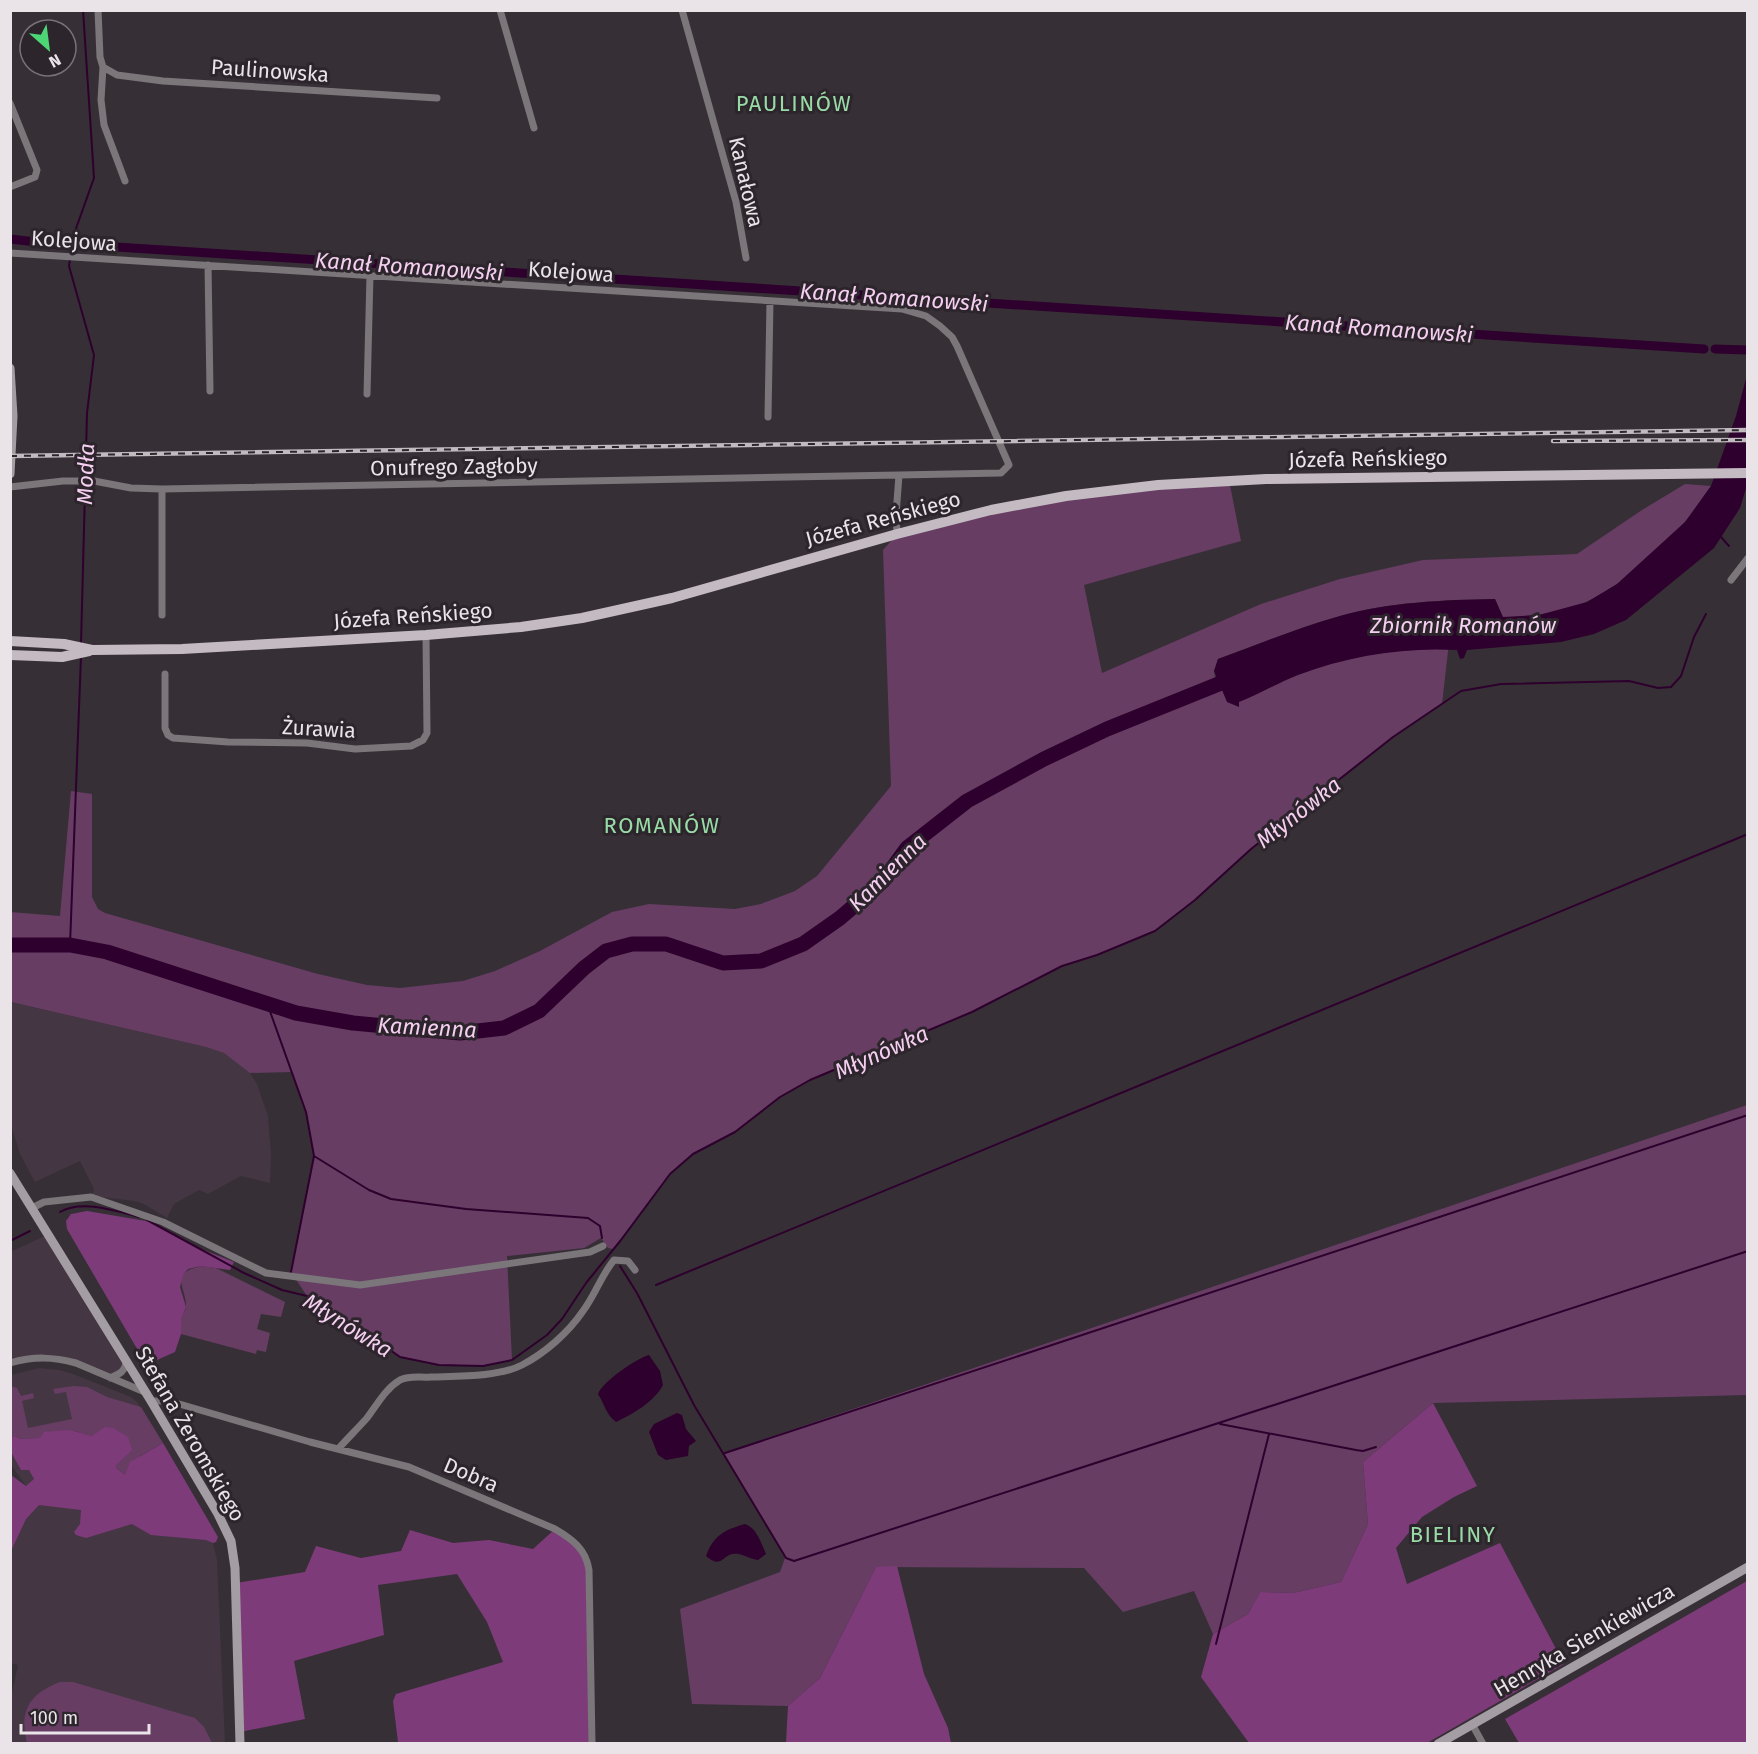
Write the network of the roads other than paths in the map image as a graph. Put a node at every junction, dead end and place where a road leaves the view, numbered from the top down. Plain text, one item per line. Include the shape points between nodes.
1 (98, 10) edge
2 (500, 10) edge
3 (682, 10) edge
4 (103, 67) junction
5 (437, 98) dead end
6 (10, 103) edge
7 (534, 128) dead end
8 (125, 181) dead end
9 (10, 187) edge
10 (10, 253) edge
11 (746, 258) dead end
12 (208, 265) junction
13 (370, 275) junction
14 (770, 301) junction
15 (10, 368) edge
16 (210, 391) dead end
17 (367, 394) dead end
18 (768, 417) dead end
19 (1007, 468) joint
20 (1748, 473) edge
21 (10, 474) edge
22 (899, 475) junction
23 (10, 487) edge
24 (162, 489) junction
25 (897, 534) junction
26 (1748, 558) edge
27 (1731, 580) dead end
28 (162, 615) dead end
29 (426, 635) junction
30 (10, 641) edge
31 (92, 650) junction
32 (10, 655) edge
33 (165, 674) dead end
34 (10, 1173) edge
35 (32, 1208) junction
36 (603, 1246) dead end
37 (635, 1270) dead end
38 (126, 1359) junction
39 (10, 1363) edge
40 (110, 1378) junction
41 (149, 1397) junction
42 (339, 1449) junction
43 (1748, 1567) edge
44 (1472, 1724) junction
45 (240, 1743) edge
46 (592, 1743) edge
47 (1438, 1743) edge
48 (1483, 1743) edge

1 - 4 street
2 - 7 street
3 - 11 street, Kanałowa via 736,202
4 - 5 street, Paulinowska via 112,74 164,81
4 - 8 street via 104,125
6 - 9 street via 37,170 35,177
10 - 12 street, Kolejowa
12 - 13 street, Kolejowa
12 - 16 street
13 - 14 street, Kolejowa
13 - 17 street
14 - 18 street
14 - 19 street, Kolejowa via 902,309 919,313 940,326 957,346 1008,462
15 - 21 street via 14,416
19 - 22 street, Onufrego Zagłoby via 1001,473 982,475
20 - 25 main road, Józefa Reńskiego via 1191,482 1029,502
22 - 24 street, Onufrego Zagłoby
22 - 25 street
23 - 24 street, Onufrego Zagłoby via 94,481
24 - 28 street
25 - 29 main road, Józefa Reńskiego via 626,609 521,627
26 - 27 street
29 - 31 main road, Józefa Reńskiego
29 - 33 street, Żurawia via 427,733 411,746 355,749 307,743 173,738 165,728
30 - 31 main road, Józefa Reńskiego
31 - 32 main road, Józefa Reńskiego via 62,657
34 - 35 street, Stefana Żeromskiego
35 - 36 street via 44,1202 92,1197 163,1222 266,1272 360,1285 590,1252
35 - 38 street, Stefana Żeromskiego
37 - 42 street via 628,1261 614,1260 584,1310 566,1331 519,1366 478,1375 413,1376 399,1381
38 - 40 street via 123,1372
38 - 41 street, Stefana Żeromskiego
39 - 40 street, Dobra via 49,1357 76,1363
40 - 41 street, Dobra
41 - 42 street, Dobra
41 - 45 street, Stefana Żeromskiego via 231,1541
42 - 46 street, Dobra via 410,1467 555,1529 578,1546 589,1570
43 - 44 street, Henryka Sienkiewicza
44 - 47 street, Henryka Sienkiewicza
44 - 48 street

